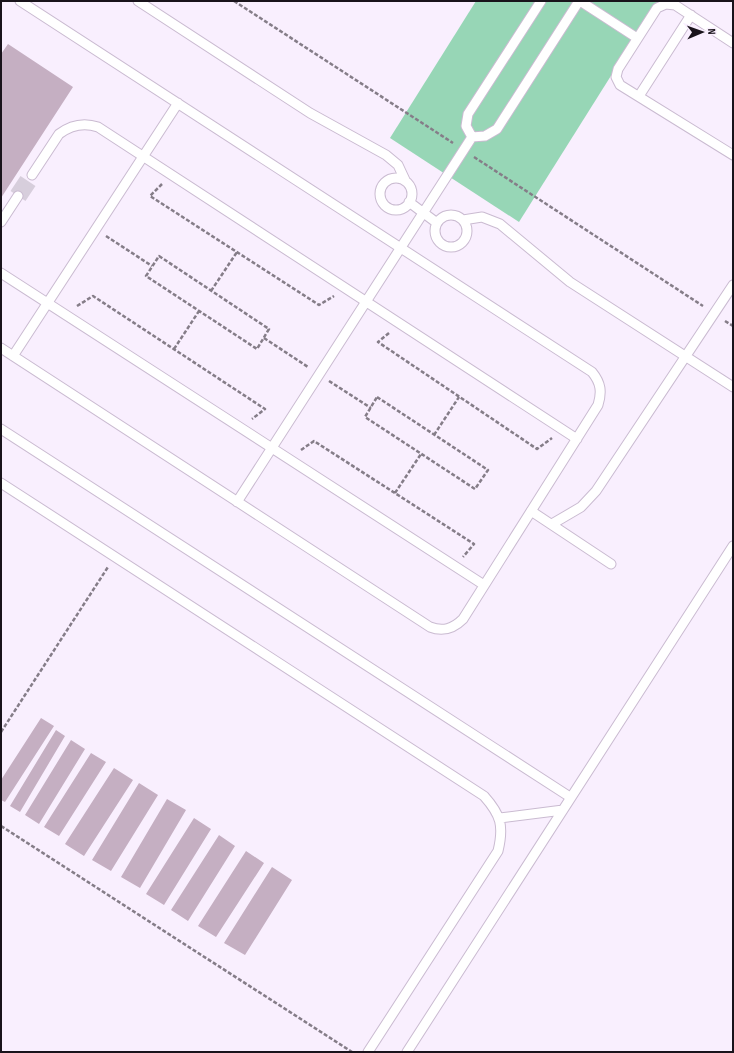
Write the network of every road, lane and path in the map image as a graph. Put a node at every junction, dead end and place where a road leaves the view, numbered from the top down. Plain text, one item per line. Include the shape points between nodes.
1 (20, 1) edge
2 (138, 1) edge
3 (234, 1) edge
4 (541, 1) edge
5 (580, 1) edge
6 (691, 15) junction
7 (637, 38) junction
8 (733, 43) edge
9 (639, 96) junction
10 (178, 103) junction
11 (472, 137) junction
12 (464, 149) junction
13 (733, 155) edge
14 (143, 156) junction
15 (32, 175) tunnel mouth
16 (172, 175) junction
17 (404, 180) junction
18 (18, 196) tunnel mouth
19 (409, 202) junction
20 (423, 212) junction
21 (463, 220) junction
22 (1, 222) edge
23 (437, 223) junction
24 (95, 229) junction
25 (400, 247) junction
26 (237, 252) junction
27 (152, 266) junction
28 (1, 273) edge
29 (733, 285) edge
30 (347, 289) junction
31 (211, 291) junction
32 (366, 301) junction
33 (47, 303) junction
34 (199, 311) junction
35 (64, 314) junction
36 (714, 314) junction
37 (400, 324) junction
38 (733, 326) edge
39 (1, 348) edge
40 (174, 349) junction
41 (13, 356) junction
42 (686, 357) junction
43 (733, 387) edge
44 (459, 397) junction
45 (240, 428) junction
46 (1, 429) edge
47 (564, 430) junction
48 (434, 435) junction
49 (577, 438) junction
50 (272, 448) junction
51 (421, 454) junction
52 (289, 459) junction
53 (1, 482) edge
54 (395, 494) junction
55 (237, 502) junction
56 (531, 511) junction
57 (552, 524) junction
58 (733, 546) edge
59 (114, 556) junction
60 (611, 564) dead end
61 (455, 566) junction
62 (484, 585) junction
63 (1, 732) edge
64 (570, 797) junction
65 (563, 810) junction
66 (500, 818) junction
67 (1, 826) edge
68 (352, 1052) edge
69 (368, 1052) edge
70 (407, 1052) edge

1 - 10 lane
2 - 17 lane via 310,113 386,155 398,165
3 - 12 path
4 - 11 lane via 468,114 466,126
5 - 7 lane
5 - 11 lane via 497,128 486,136
6 - 7 lane via 675,5 661,5
6 - 8 lane
6 - 9 lane
7 - 9 lane via 618,69 616,77 620,85
9 - 13 lane
10 - 14 lane
10 - 25 lane
11 - 12 lane
12 - 20 lane
12 - 36 path
14 - 15 lane via 98,127 78,124 59,134
14 - 16 lane
14 - 24 lane
16 - 26 path via 150,196
16 - 30 lane
17 - 19 lane via 412,190
17 - 19 lane via 399,178 387,181 380,191 380,197 393,209 399,209
18 - 22 lane
19 - 20 lane
20 - 23 lane
20 - 25 lane
21 - 23 lane via 452,215
21 - 23 lane via 465,238 461,243 450,246 444,245 436,236
21 - 42 lane via 482,217 500,224 570,282
24 - 27 path
24 - 33 lane
25 - 32 lane
25 - 49 lane via 592,372 601,388 600,397 598,405
26 - 30 path via 319,305
26 - 31 path
27 - 31 path via 158,256
27 - 34 path via 146,276
28 - 33 lane
29 - 36 lane
30 - 32 lane
31 - 34 path via 269,329 257,349
32 - 37 lane
32 - 50 lane
33 - 35 lane
33 - 41 lane
34 - 40 path
35 - 40 path via 93,296
35 - 45 lane
36 - 38 path
36 - 42 lane
37 - 44 path via 378,342
37 - 47 lane
39 - 41 lane
40 - 45 path via 265,409
41 - 55 lane
42 - 43 lane
42 - 57 lane via 593,495 581,507
44 - 47 path via 537,449
44 - 48 path
45 - 50 lane
46 - 64 lane
47 - 49 lane
48 - 51 path via 488,470 475,489
48 - 51 path via 377,398 365,417
49 - 56 lane
50 - 52 lane
50 - 55 lane
51 - 54 path
52 - 54 path via 314,441
52 - 61 lane
53 - 59 lane
54 - 61 path via 474,544
55 - 62 lane via 437,630 452,628 458,624
56 - 57 lane
56 - 62 lane
57 - 60 lane
58 - 64 lane
59 - 63 path
59 - 66 lane via 484,796 494,806
61 - 62 lane
64 - 65 lane
65 - 66 lane
65 - 70 lane
66 - 69 lane via 502,835 498,851
67 - 68 path

